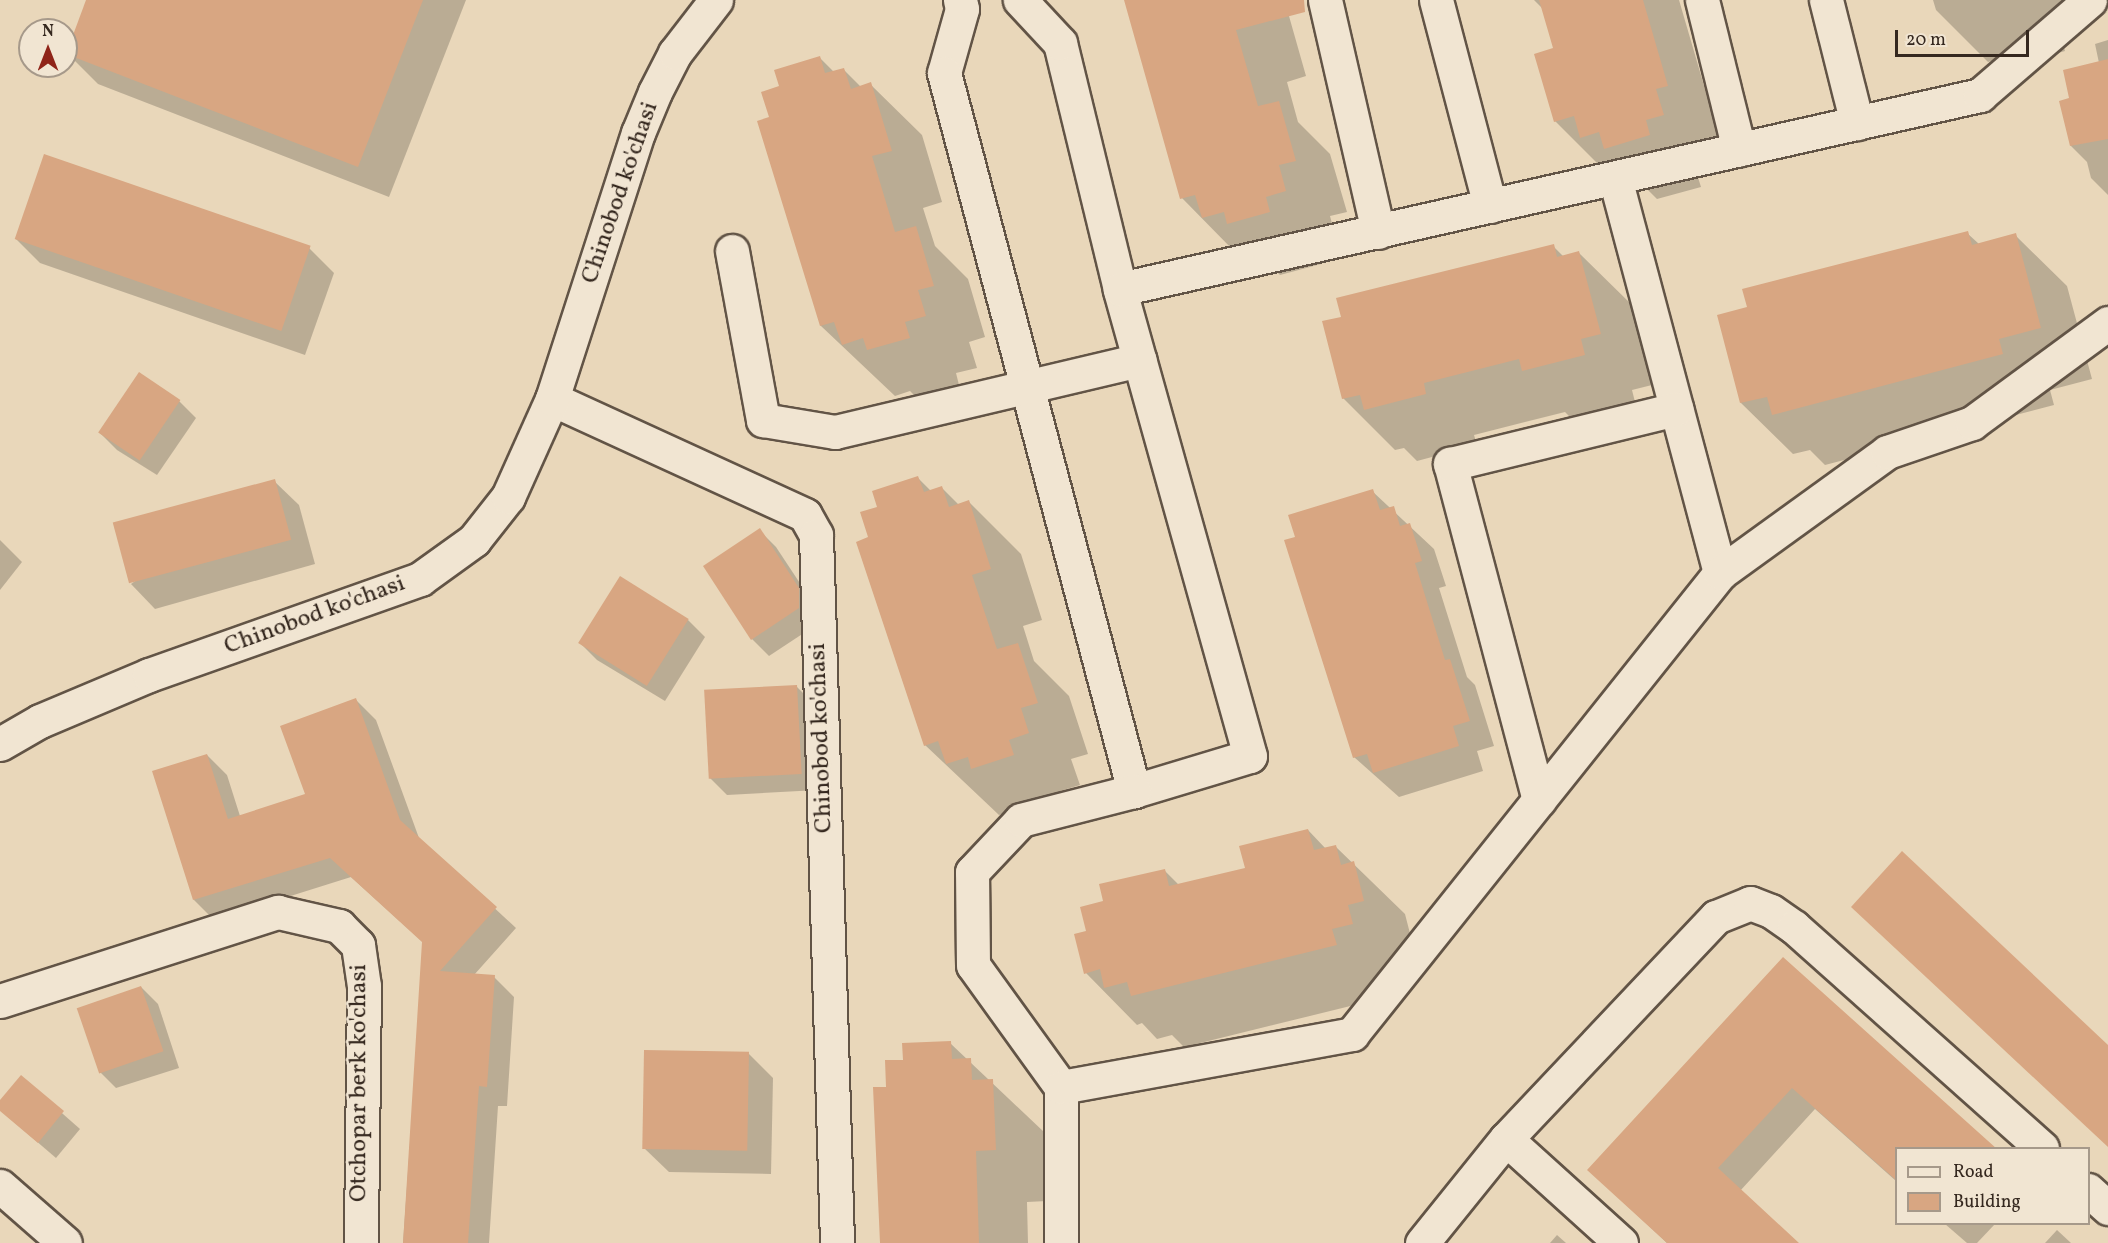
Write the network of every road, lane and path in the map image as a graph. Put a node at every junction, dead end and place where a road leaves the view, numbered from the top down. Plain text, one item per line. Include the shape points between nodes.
1 (716, 0) edge
2 (960, 0) edge
3 (1020, 0) edge
4 (1325, 0) edge
5 (1436, 0) edge
6 (1702, 0) edge
7 (1826, 0) edge
8 (2090, 0) edge
9 (1857, 123) junction
10 (1739, 150) junction
11 (1614, 178) junction
12 (1490, 206) junction
13 (1378, 232) junction
14 (732, 251) dead end
15 (1120, 289) junction
16 (2108, 322) edge
17 (1140, 360) junction
18 (1028, 387) junction
19 (552, 399) junction
20 (1676, 409) junction
21 (1720, 573) junction
22 (0, 744) edge
23 (1134, 791) junction
24 (1539, 800) junction
25 (0, 1001) edge
26 (1061, 1087) junction
27 (1506, 1139) junction
28 (2040, 1147) edge
29 (0, 1186) edge
30 (2090, 1192) edge
31 (2108, 1208) edge
32 (60, 1242) edge
33 (361, 1243) edge
34 (837, 1243) edge
35 (1061, 1243) edge
36 (1422, 1243) edge
37 (1621, 1243) edge

1 - 19 street, Chinobod ko'chasi via 675,53 638,133
2 - 18 street via 962,9 944,73
3 - 15 street via 1060,44
4 - 13 street
5 - 12 street
6 - 10 street
7 - 9 street
8 - 9 street via 1980,95
9 - 10 street
10 - 11 street
11 - 12 street
11 - 20 street
12 - 13 street
13 - 15 street
14 - 18 street via 763,420 835,432
15 - 17 street
16 - 21 street via 1972,423 1887,452
17 - 18 street
17 - 23 street via 1250,756
18 - 23 street
19 - 22 street, Chinobod ko'chasi via 524,466 487,526 460,552 420,579 149,675 40,721
19 - 34 street, Chinobod ko'chasi via 805,514 816,535
20 - 21 street
20 - 24 street via 1450,464
21 - 24 street
23 - 26 street via 1021,820 972,872 973,965
24 - 26 street via 1352,1034
25 - 33 street, Otchopar berk ko'chasi via 278,912 339,926 358,945 364,986
26 - 35 street
27 - 28 street via 1716,917 1750,903 1771,911 1794,927
27 - 36 street
27 - 37 street
29 - 32 street
30 - 31 street

